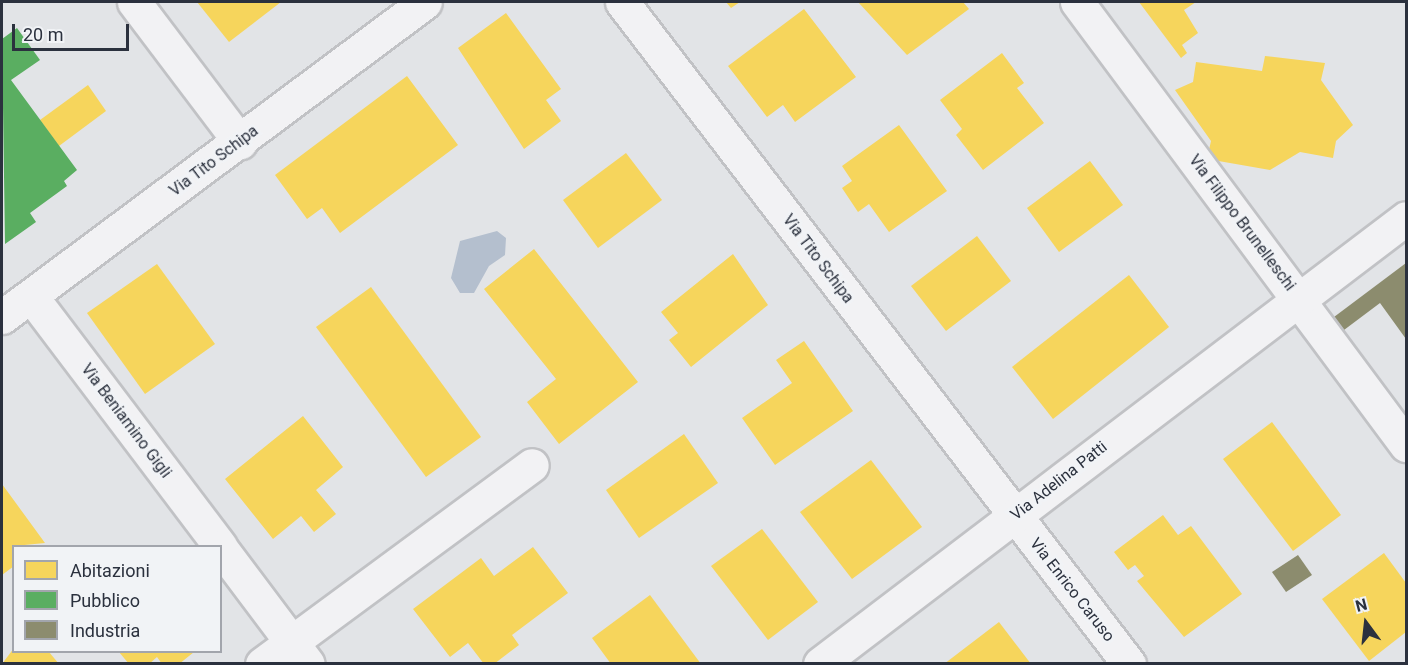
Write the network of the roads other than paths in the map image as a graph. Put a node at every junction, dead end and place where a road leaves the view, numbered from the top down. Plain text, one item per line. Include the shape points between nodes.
1 (134, 2) edge
2 (425, 2) edge
3 (622, 2) edge
4 (1077, 2) edge
5 (240, 142) junction
6 (1407, 218) edge
7 (31, 296) junction
8 (1297, 298) junction
9 (2, 316) edge
10 (1407, 445) edge
11 (532, 465) dead end
12 (1014, 516) junction
13 (218, 545) edge
14 (222, 550) edge
15 (300, 652) edge
16 (262, 663) edge
17 (820, 663) edge
18 (1129, 663) edge

1 - 5 street
2 - 5 street, Via Tito Schipa
3 - 12 street, Via Tito Schipa
4 - 8 street, Via Filippo Brunelleschi
5 - 7 street, Via Tito Schipa
6 - 8 street, Via Adelina Patti
7 - 9 street, Via Tito Schipa
7 - 13 street, Via Beniamino Gigli
8 - 10 street, Via Filippo Brunelleschi
8 - 12 street, Via Adelina Patti
11 - 15 street
12 - 17 street, Via Adelina Patti
12 - 18 street, Via Enrico Caruso
14 - 15 street, Via Beniamino Gigli
15 - 16 street

